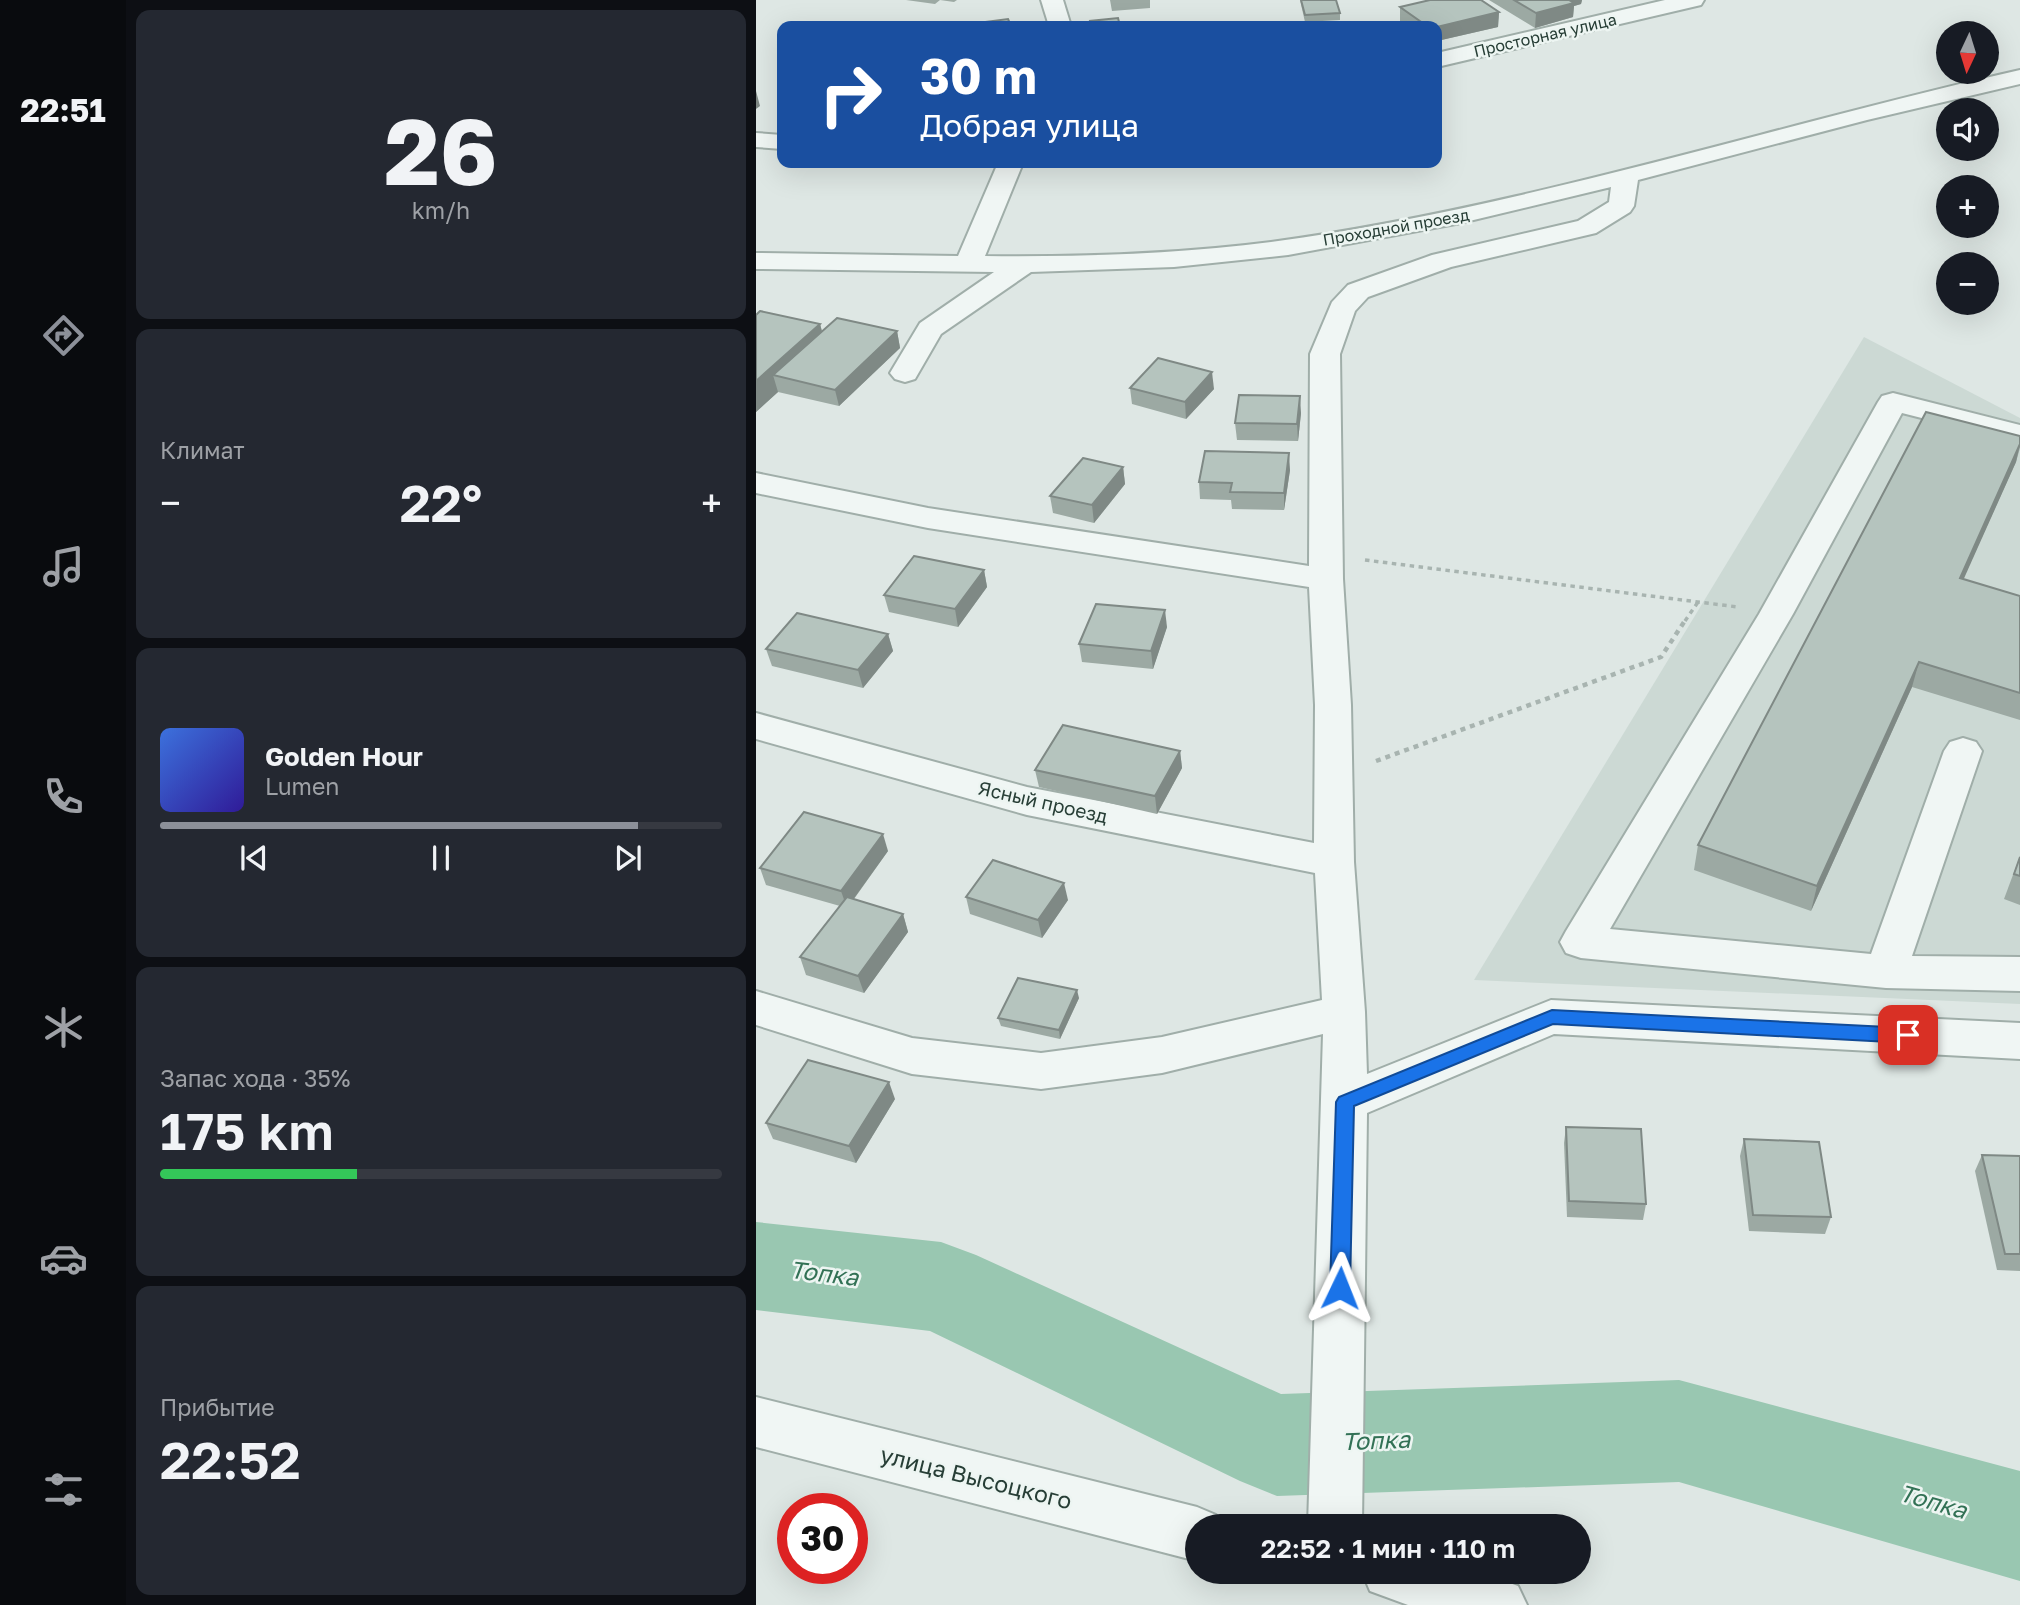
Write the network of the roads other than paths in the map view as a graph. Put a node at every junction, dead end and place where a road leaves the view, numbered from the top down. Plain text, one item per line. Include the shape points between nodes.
1 (1052, 0) edge
2 (1693, 0) edge
3 (1058, 21) edge
4 (1442, 59) edge
5 (2020, 77) edge
6 (756, 140) edge
7 (777, 142) edge
8 (1008, 168) edge
9 (1626, 175) junction
10 (756, 261) edge
11 (969, 263) junction
12 (1026, 263) junction
13 (905, 373) dead end
14 (2020, 434) edge
15 (756, 483) edge
16 (1326, 567) junction
17 (756, 726) edge
18 (1963, 751) dead end
19 (1334, 862) junction
20 (1886, 972) junction
21 (2020, 974) edge
22 (756, 1008) edge
23 (1344, 1030) junction
24 (2020, 1041) edge
25 (1345, 1102) junction
26 (756, 1422) edge
27 (1335, 1514) edge
28 (1185, 1531) edge
29 (1429, 1584) edge
30 (1499, 1605) edge

1 - 3 street
2 - 4 street, Просторная улица
5 - 9 street, Проходной проезд
6 - 7 street
8 - 11 street
9 - 12 street, Проходной проезд via 1459,216 1249,252 1125,262
9 - 16 street via 1621,206 1587,227 1442,261 1358,291 1342,308 1325,354
10 - 11 street, Проходной проезд
11 - 12 street, Проходной проезд
12 - 13 street via 930,329
14 - 20 street via 1893,402 1776,614 1581,942
15 - 16 street via 928,518
16 - 19 street
17 - 19 street, Ясный проезд via 1027,801
18 - 20 street
19 - 23 street
20 - 21 street
22 - 23 street via 912,1056 1041,1071
23 - 25 street
24 - 25 street via 1552,1017
25 - 27 street
26 - 28 street, улица Высоцкого
29 - 30 street

